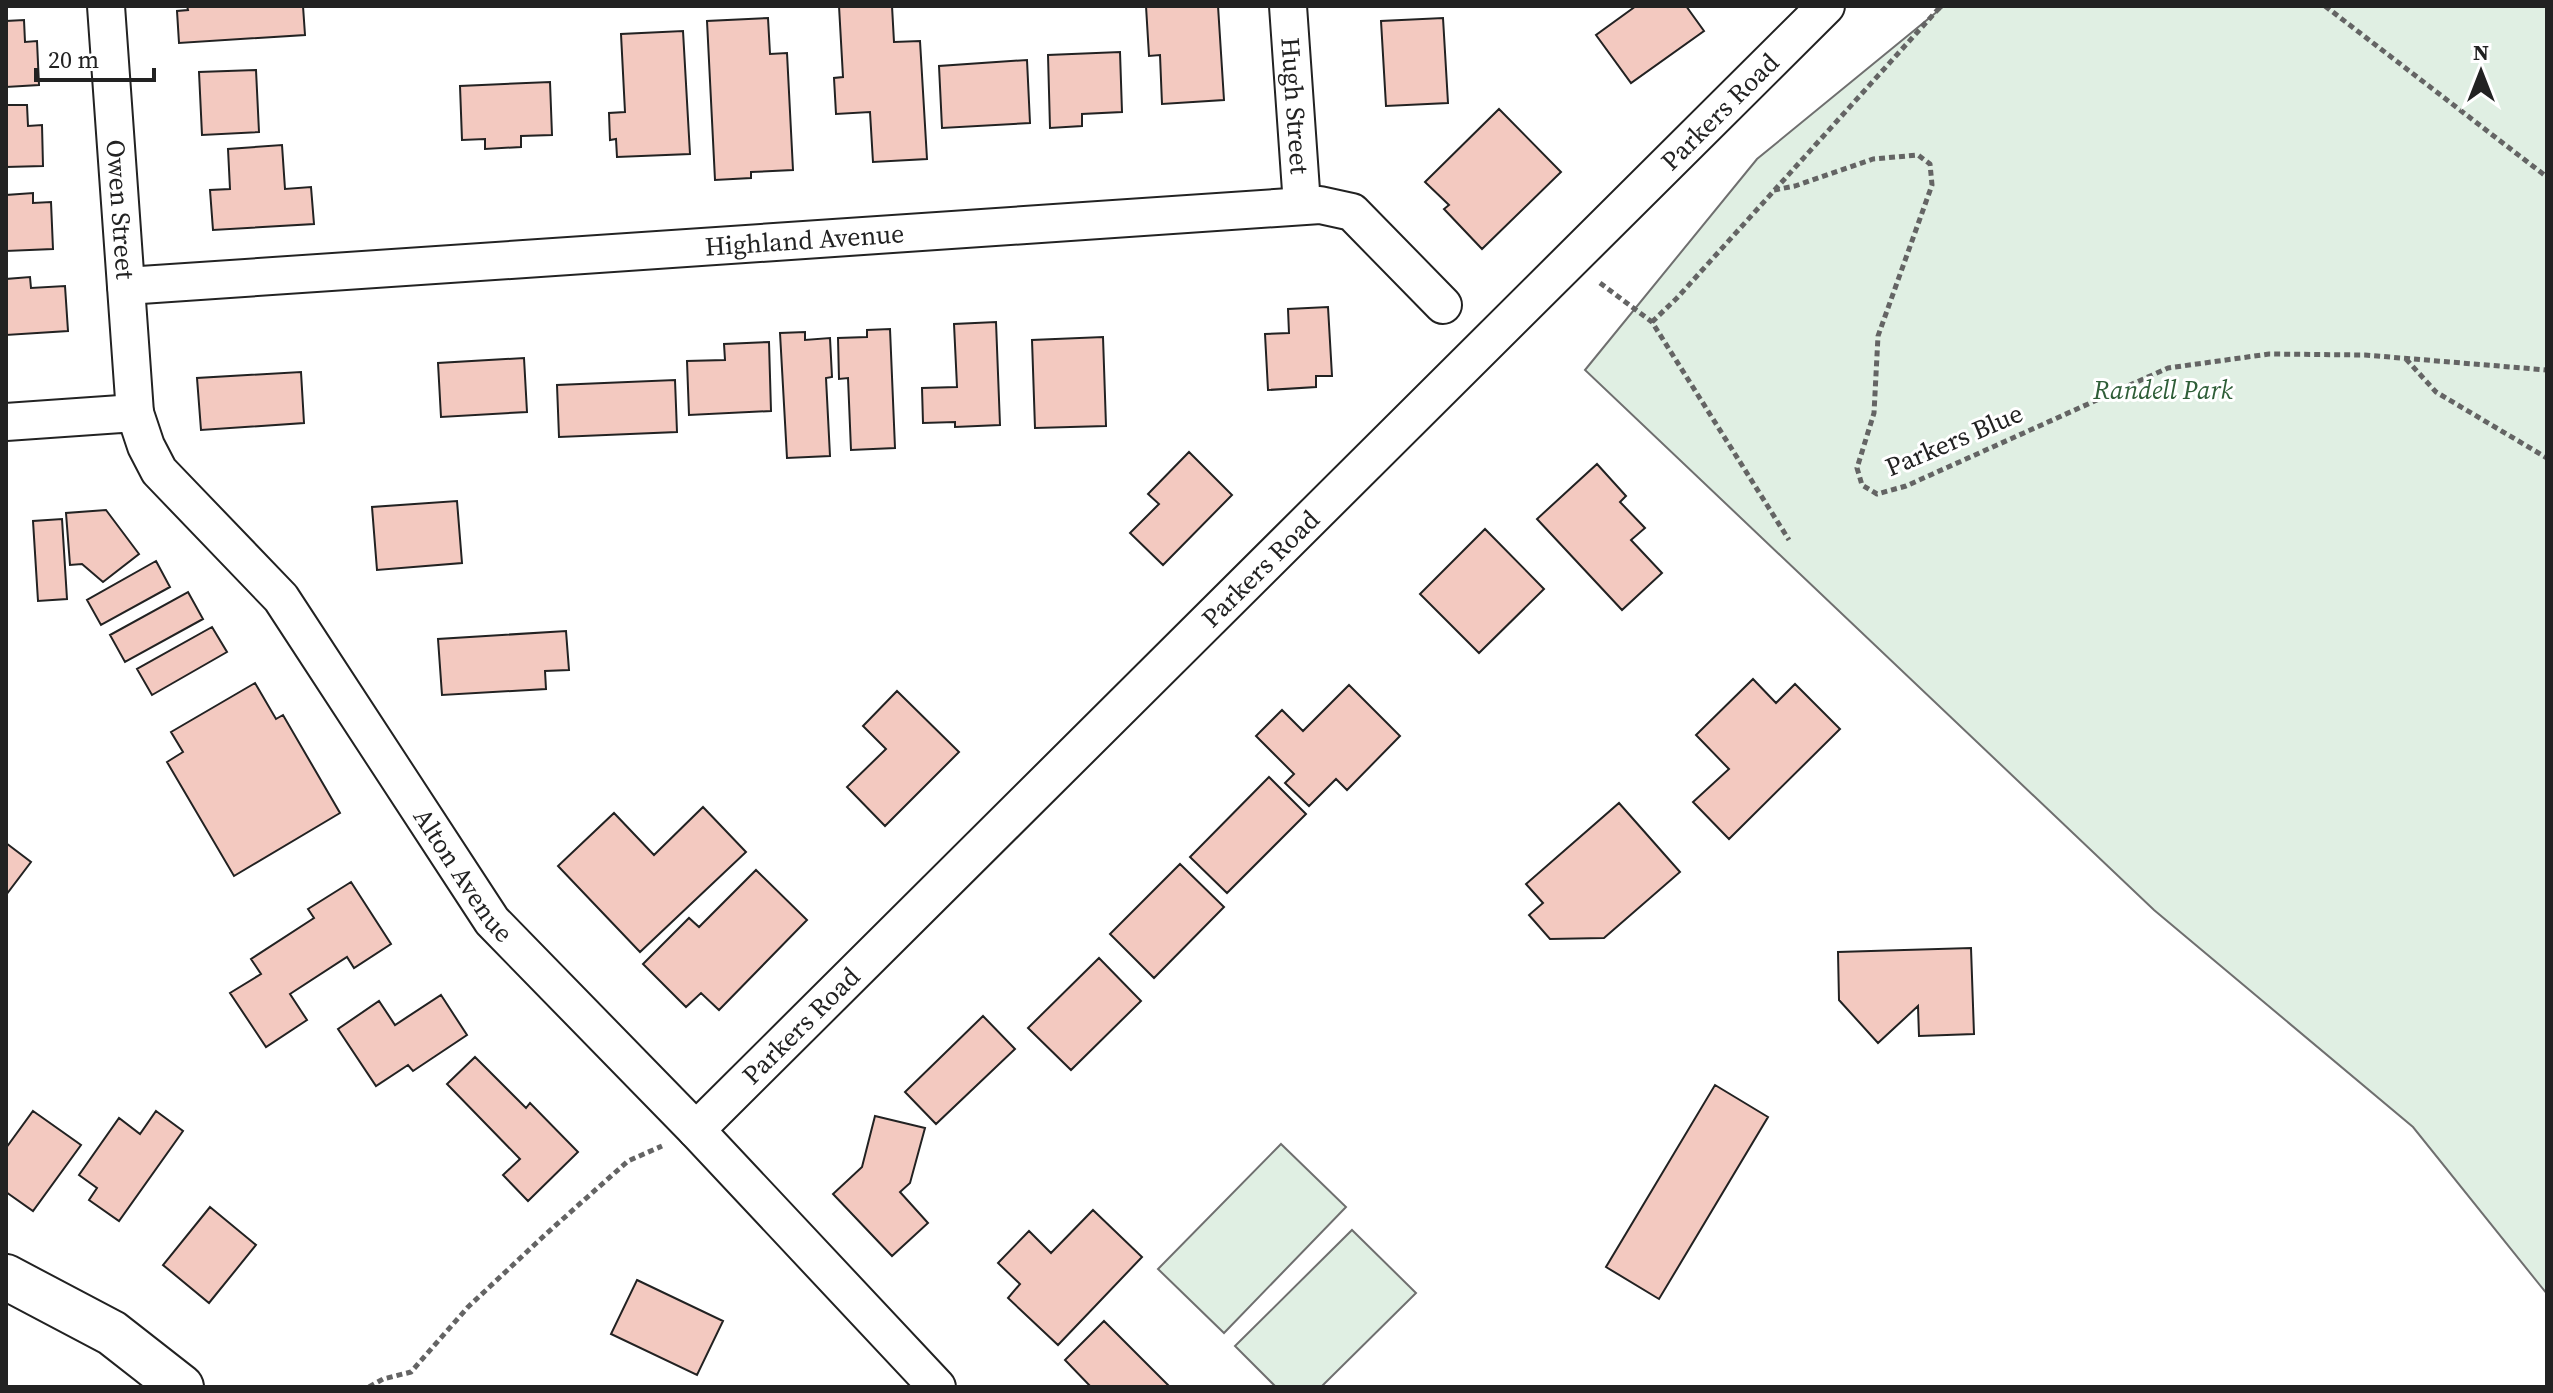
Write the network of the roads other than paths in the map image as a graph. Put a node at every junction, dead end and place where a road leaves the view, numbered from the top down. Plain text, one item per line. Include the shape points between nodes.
1 (106, 6) edge
2 (1288, 6) edge
3 (1826, 6) edge
4 (1302, 205) junction
5 (126, 286) junction
6 (1443, 305) dead end
7 (135, 413) junction
8 (6, 422) edge
9 (696, 1130) junction
10 (6, 1277) edge
11 (181, 1387) edge
12 (937, 1387) edge

1 - 5 street, Owen Street
2 - 4 street, Hugh Street
3 - 9 street, Parkers Road
4 - 5 street, Highland Avenue
4 - 6 street, Highland Avenue via 1352,212
5 - 7 street, Owen Street
7 - 8 street
7 - 9 street, Alton Avenue via 159,471 281,598 492,921
9 - 12 street, Alton Avenue
10 - 11 main road via 112,1333

